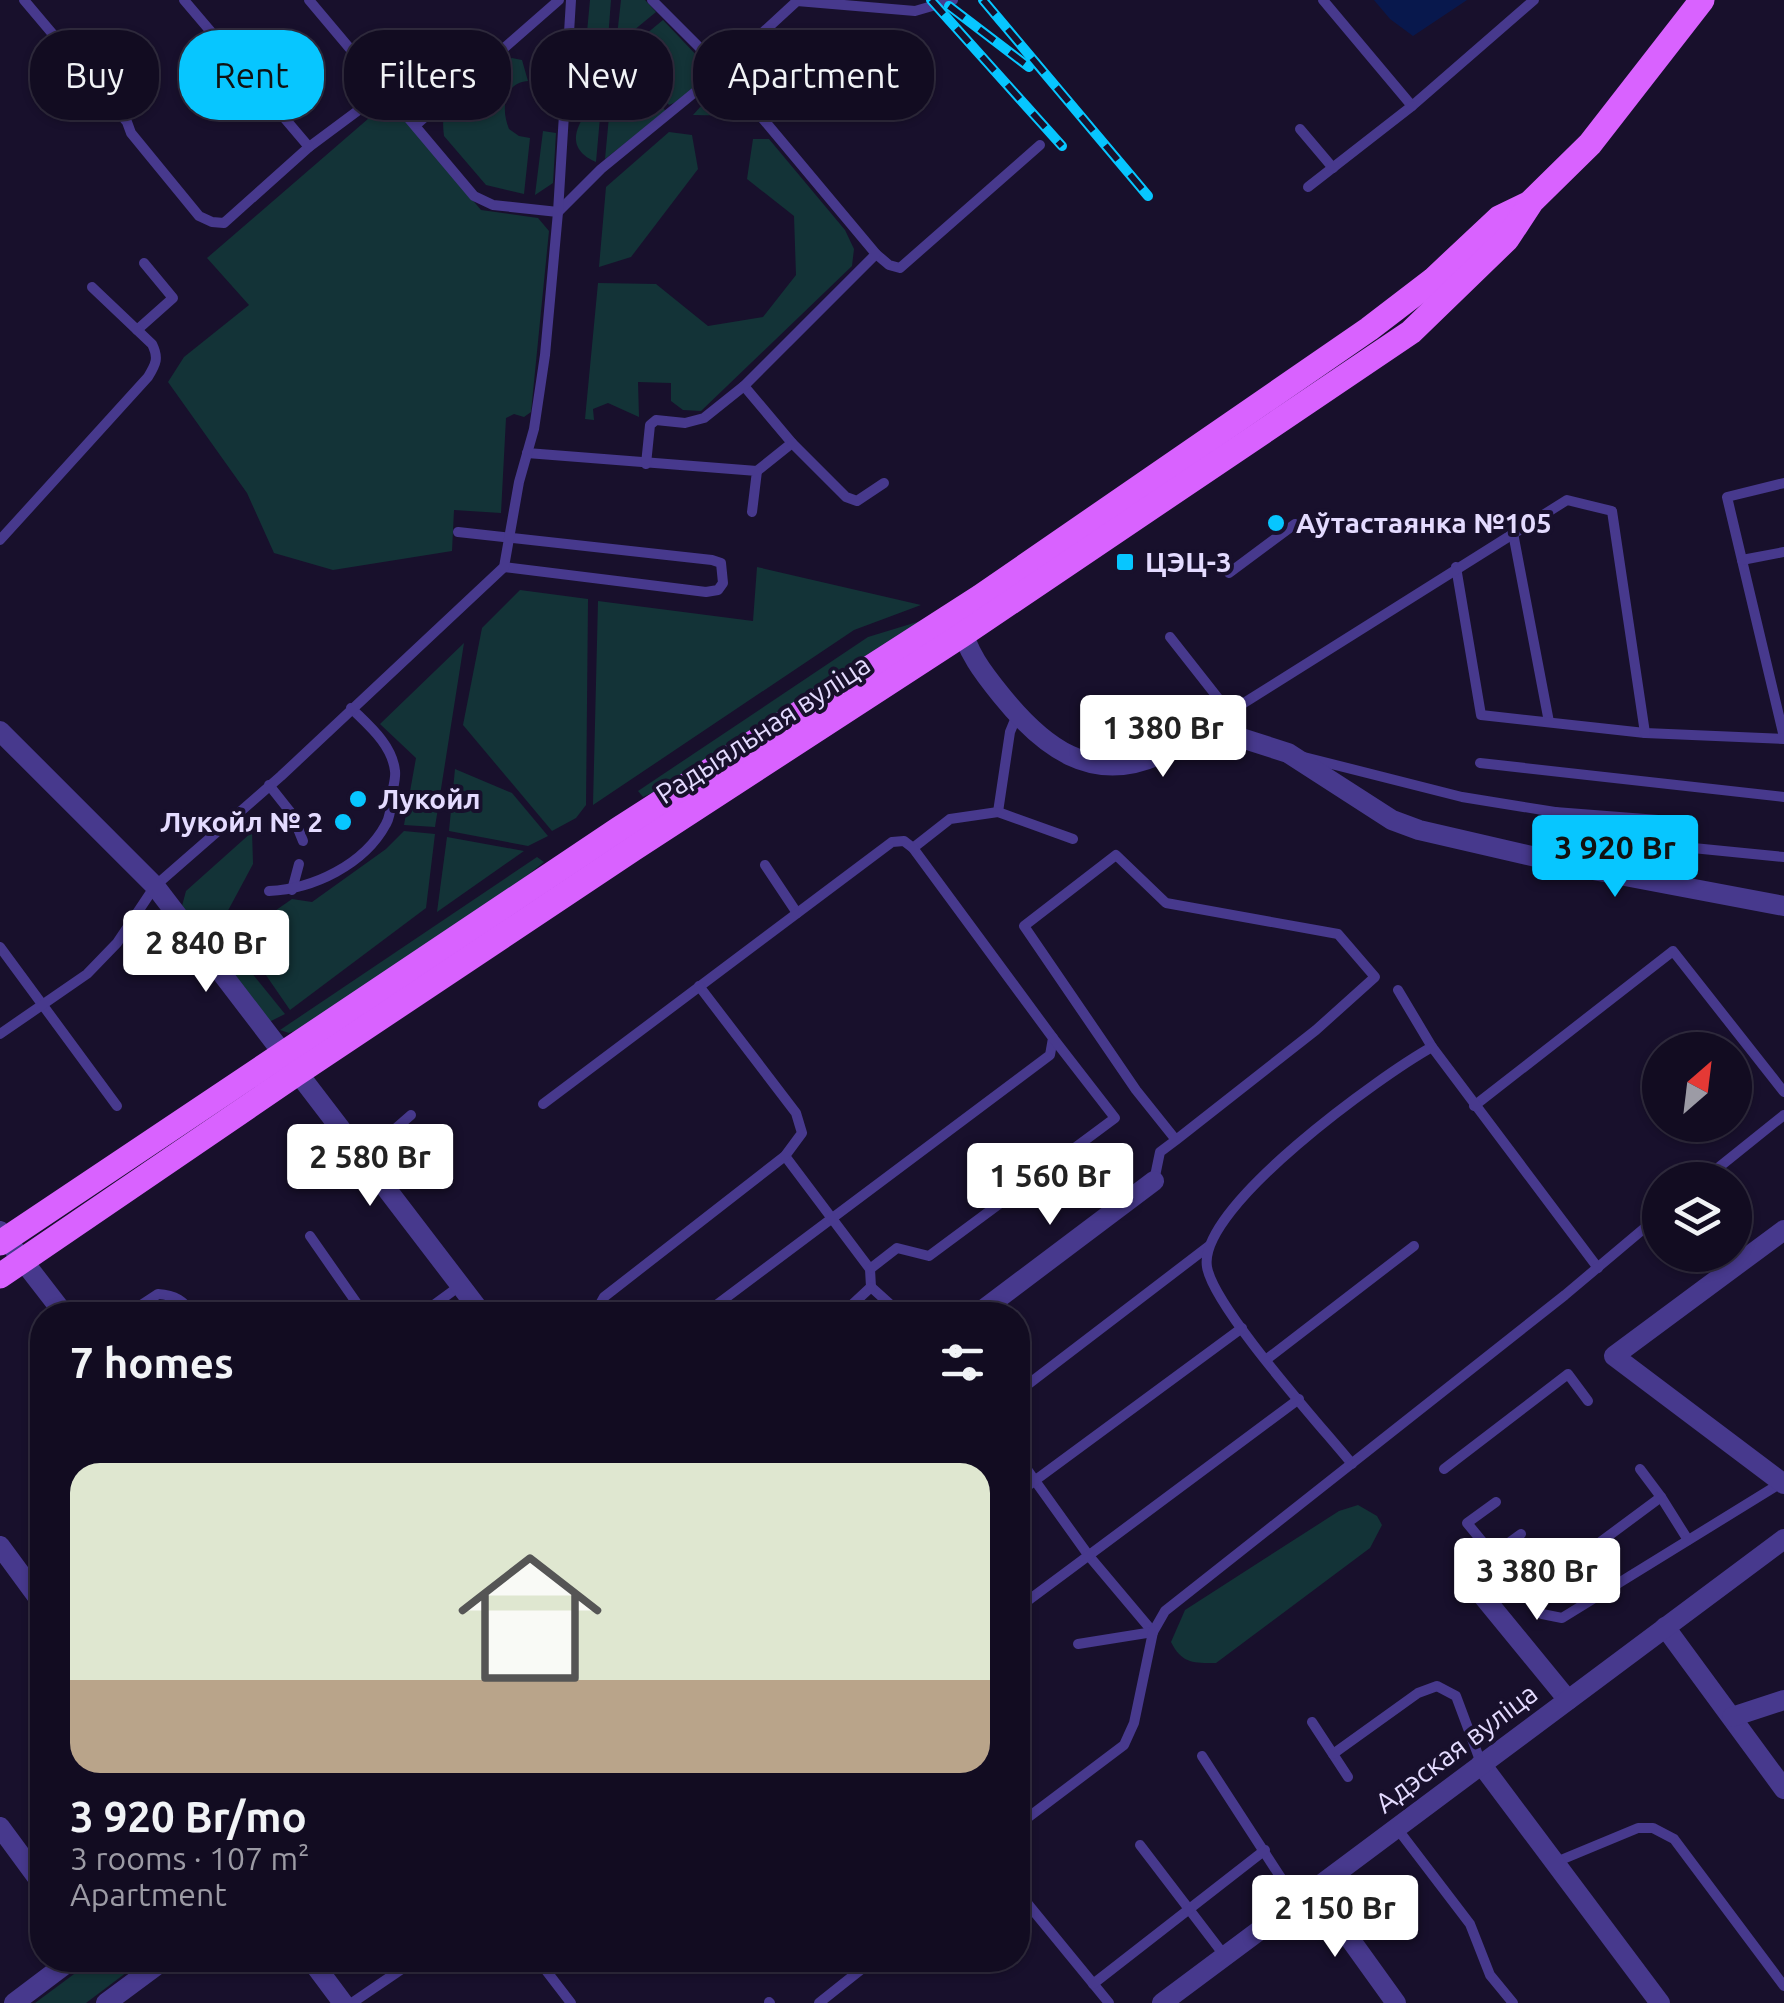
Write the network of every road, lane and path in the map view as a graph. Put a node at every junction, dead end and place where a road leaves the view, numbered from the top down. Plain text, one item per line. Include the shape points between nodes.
1 (24, 0) edge
2 (184, 0) edge
3 (309, 0) edge
4 (559, 0) edge
5 (571, 0) edge
6 (652, 0) edge
7 (953, 0) edge
8 (1323, 0) edge
9 (1534, 0) edge
10 (1702, 0) edge
11 (765, 30) edge
12 (344, 40) edge
13 (693, 41) edge
14 (693, 94) edge
15 (1412, 106) junction
16 (345, 120) edge
17 (414, 120) edge
18 (764, 120) edge
19 (417, 124) junction
20 (1300, 128) dead end
21 (1040, 146) dead end
22 (309, 147) junction
23 (1333, 168) junction
24 (1308, 188) dead end
25 (558, 212) junction
26 (876, 254) junction
27 (144, 263) dead end
28 (92, 287) dead end
29 (137, 330) junction
30 (744, 386) junction
31 (792, 443) junction
32 (527, 452) junction
33 (646, 464) junction
34 (758, 472) junction
35 (884, 483) dead end
36 (1784, 483) edge
37 (752, 512) dead end
38 (1294, 524) dead end
39 (458, 532) dead end
40 (1514, 533) junction
41 (511, 538) junction
42 (0, 540) edge
43 (1784, 552) edge
44 (1742, 560) junction
45 (504, 566) junction
46 (1456, 567) junction
47 (1229, 573) dead end
48 (961, 623) junction
49 (1170, 637) dead end
50 (351, 708) junction
51 (1017, 715) junction
52 (1220, 718) junction
53 (1548, 722) junction
54 (0, 731) edge
55 (1644, 733) junction
56 (1784, 738) edge
57 (1288, 753) junction
58 (1480, 764) dead end
59 (269, 785) junction
60 (1784, 797) edge
61 (998, 812) junction
62 (1555, 812) junction
63 (1658, 820) dead end
64 (1073, 839) dead end
65 (303, 841) dead end
66 (914, 848) junction
67 (1784, 857) edge
68 (299, 864) dead end
69 (764, 865) dead end
70 (155, 886) junction
71 (292, 890) junction
72 (270, 891) dead end
73 (1784, 906) edge
74 (797, 913) junction
75 (0, 947) edge
76 (698, 986) junction
77 (1398, 990) dead end
78 (42, 1004) junction
79 (0, 1034) edge
80 (1053, 1038) junction
81 (1432, 1046) junction
82 (289, 1064) junction
83 (1784, 1092) edge
84 (544, 1104) dead end
85 (117, 1106) dead end
86 (1474, 1106) junction
87 (1784, 1114) edge
88 (411, 1115) dead end
89 (1176, 1140) junction
90 (785, 1156) junction
91 (362, 1158) junction
92 (1725, 1162) edge
93 (1154, 1181) joint
94 (833, 1217) junction
95 (1642, 1230) edge
96 (1784, 1230) edge
97 (310, 1236) dead end
98 (2, 1237) edge
99 (1210, 1245) junction
100 (1414, 1246) dead end
101 (24, 1260) junction
102 (870, 1268) junction
103 (1598, 1268) junction
104 (0, 1276) edge
105 (461, 1285) junction
106 (871, 1288) junction
107 (55, 1302) edge
108 (146, 1302) edge
109 (183, 1302) edge
110 (355, 1302) edge
111 (438, 1302) edge
112 (473, 1302) edge
113 (601, 1302) edge
114 (720, 1302) edge
115 (855, 1302) edge
116 (887, 1302) edge
117 (993, 1302) edge
118 (1242, 1328) junction
119 (1267, 1360) junction
120 (1030, 1383) edge
121 (1299, 1399) junction
122 (1588, 1400) dead end
123 (1352, 1464) junction
124 (1444, 1469) dead end
125 (1640, 1469) dead end
126 (1030, 1474) edge
127 (1035, 1481) junction
128 (1783, 1483) edge
129 (1030, 1485) edge
130 (1660, 1497) junction
131 (1496, 1502) dead end
132 (1521, 1534) dead end
133 (1784, 1539) edge
134 (1688, 1540) junction
135 (0, 1546) edge
136 (1492, 1555) junction
137 (1088, 1556) junction
138 (1564, 1569) dead end
139 (1468, 1578) dead end
140 (30, 1587) edge
141 (1030, 1599) edge
142 (1665, 1628) junction
143 (1153, 1632) junction
144 (1078, 1644) dead end
145 (1568, 1700) junction
146 (1784, 1700) edge
147 (1732, 1717) junction
148 (1312, 1722) dead end
149 (1334, 1754) junction
150 (1202, 1756) dead end
151 (1481, 1764) junction
152 (1348, 1777) dead end
153 (1784, 1789) edge
154 (1030, 1816) edge
155 (1396, 1827) junction
156 (0, 1828) edge
157 (1140, 1845) dead end
158 (1265, 1850) junction
159 (1555, 1862) junction
160 (30, 1868) edge
161 (1305, 1895) junction
162 (1030, 1907) edge
163 (1187, 1908) junction
164 (1224, 1955) junction
165 (55, 1972) edge
166 (153, 1972) edge
167 (320, 1972) edge
168 (397, 1972) edge
169 (547, 1972) edge
170 (857, 1972) edge
171 (1093, 1984) junction
172 (1784, 1986) edge
173 (130, 1996) edge
174 (14, 2003) edge
175 (106, 2003) edge
176 (343, 2003) edge
177 (352, 2003) edge
178 (571, 2003) edge
179 (819, 2003) edge
180 (1109, 2003) edge
181 (1162, 2003) edge
182 (1396, 2003) edge
183 (1513, 2003) edge
184 (1660, 2003) edge

1 - 22 lane via 200,216 224,223
2 - 22 lane
3 - 12 lane
4 - 19 lane
5 - 25 lane
6 - 13 lane
7 - 11 lane via 916,11 797,1
8 - 15 lane
9 - 15 lane
10 - 48 main road, Радыяльная вуліца via 1507,239 1411,332
14 - 25 lane
15 - 23 lane
16 - 22 lane
17 - 19 lane
18 - 26 lane
19 - 25 lane via 482,202
20 - 23 lane
21 - 26 lane via 900,268
23 - 24 lane
25 - 32 lane
26 - 30 lane
27 - 29 lane via 173,298
28 - 29 lane
29 - 42 lane via 157,354 148,378
30 - 31 lane
30 - 33 lane via 697,421 656,420
31 - 34 lane
31 - 35 lane via 846,497 857,501
32 - 33 lane
32 - 41 lane
33 - 34 lane
34 - 37 lane
36 - 44 lane via 1727,497
38 - 47 lane
39 - 41 lane
40 - 46 lane
40 - 53 lane
40 - 55 lane via 1568,500 1612,510
41 - 45 lane
41 - 45 lane via 712,560 721,563 724,583 706,592
43 - 44 lane
44 - 56 lane
45 - 50 lane
46 - 52 lane
46 - 53 lane via 1481,714
48 - 51 street via 986,677
48 - 82 main road, Радыяльная вуліца via 633,849
49 - 52 lane
50 - 59 lane
50 - 71 lane via 376,732 395,771 388,822 338,870
51 - 52 street via 1066,756 1094,765 1158,756
51 - 61 lane
52 - 57 street via 1234,736
53 - 55 lane
54 - 70 street
55 - 56 lane
57 - 62 lane via 1417,787
57 - 73 street via 1392,820 1420,830
58 - 60 lane
59 - 65 lane
59 - 70 lane
61 - 64 lane
61 - 66 lane via 950,819
62 - 63 lane
62 - 67 lane via 1572,829 1602,840
66 - 74 lane via 892,842
66 - 80 lane
68 - 71 lane
69 - 74 lane
70 - 78 lane via 117,944
70 - 82 street
71 - 72 lane
74 - 76 lane
75 - 78 lane
76 - 84 lane
76 - 90 lane via 796,1113 802,1133
77 - 81 lane
78 - 79 lane
78 - 85 lane
80 - 94 lane via 1050,1055
80 - 102 lane via 1115,1118 929,1256 897,1248
81 - 86 lane
81 - 99 lane via 1298,1143 1244,1194
82 - 91 street
82 - 98 main road, Радыяльная вуліца
82 - 101 main road, Радыяльная вуліца
83 - 86 lane via 1672,950
86 - 103 lane
87 - 92 lane
88 - 91 lane
89 - 89 lane via 1375,977 1338,934 1166,904 1116,855 1024,926
89 - 93 lane via 1160,1152
90 - 94 lane
90 - 113 lane
91 - 105 street
93 - 117 street
94 - 102 lane
94 - 114 lane
95 - 103 lane
96 - 128 street via 1614,1356
97 - 110 lane
98 - 101 street
99 - 118 lane via 1210,1280
99 - 120 lane
100 - 119 lane
101 - 104 main road, Радыяльная вуліца
101 - 107 street
102 - 106 lane
103 - 123 lane
105 - 111 lane
105 - 112 street
106 - 115 lane
106 - 116 lane
108 - 109 lane via 158,1294
118 - 119 lane
118 - 127 lane
119 - 121 lane
121 - 123 lane
121 - 137 lane
122 - 124 lane via 1568,1374
123 - 143 lane via 1165,1611
125 - 130 lane
126 - 127 lane
127 - 129 lane
127 - 137 lane
128 - 134 lane
130 - 134 lane
130 - 138 lane
131 - 136 lane via 1467,1524
132 - 136 lane
133 - 142 street, Адэская вуліца
134 - 136 lane via 1562,1618 1542,1614
135 - 140 street
137 - 141 lane
137 - 143 lane
139 - 145 street
142 - 145 street, Адэская вуліца
142 - 147 street
143 - 144 lane
143 - 154 lane via 1124,1745
145 - 151 street, Адэская вуліца
146 - 147 street
147 - 153 street
148 - 149 lane
149 - 151 lane via 1437,1686 1456,1696
149 - 152 lane
150 - 158 lane
151 - 155 street, Адэская вуліца
151 - 159 street
155 - 161 street, Адэская вуліца
155 - 183 lane via 1470,1924 1490,1975
156 - 160 street
157 - 163 lane
158 - 161 lane
158 - 163 lane
159 - 172 lane via 1638,1828 1674,1839
159 - 184 street
161 - 164 street, Адэская вуліца
161 - 182 street
162 - 171 lane
163 - 164 lane
163 - 171 lane
164 - 181 street, Адэская вуліца
165 - 174 street
166 - 173 street
167 - 176 street
168 - 177 lane
169 - 178 lane
170 - 179 lane
171 - 180 lane
173 - 175 street

